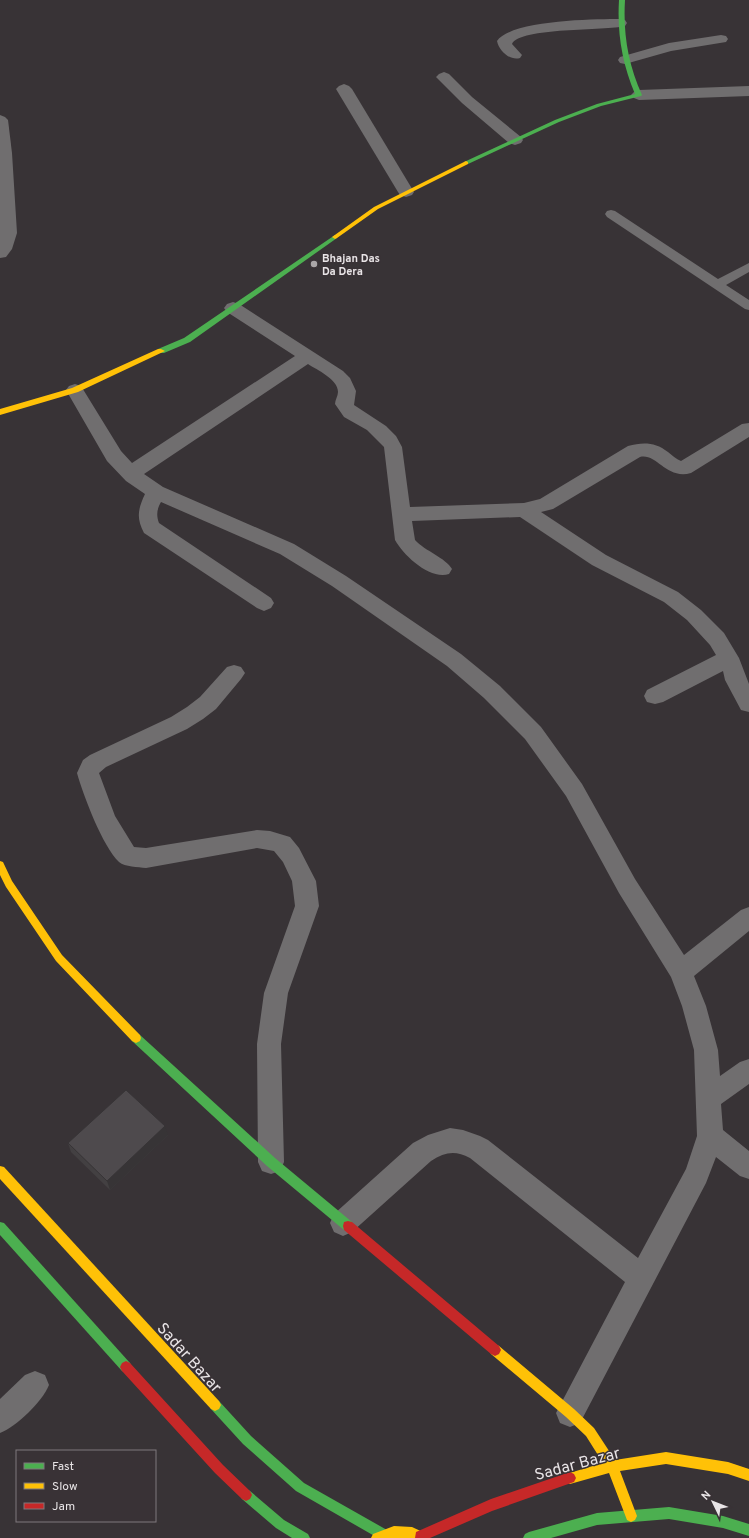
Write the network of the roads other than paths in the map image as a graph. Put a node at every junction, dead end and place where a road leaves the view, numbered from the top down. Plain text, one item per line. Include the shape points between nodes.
1 (622, 0) edge
2 (620, 22) junction
3 (721, 39) dead end
4 (515, 55) dead end
5 (625, 60) junction
6 (444, 77) dead end
7 (344, 89) dead end
8 (749, 91) edge
9 (639, 96) junction
10 (0, 120) edge
11 (515, 140) junction
12 (406, 192) junction
13 (611, 214) dead end
14 (0, 253) edge
15 (749, 267) edge
16 (717, 285) junction
17 (749, 306) edge
18 (233, 308) junction
19 (308, 356) junction
20 (75, 390) junction
21 (0, 412) edge
22 (749, 429) edge
23 (131, 473) junction
24 (156, 492) junction
25 (524, 510) junction
26 (402, 514) junction
27 (442, 569) dead end
28 (264, 604) dead end
29 (729, 658) junction
30 (234, 673) dead end
31 (655, 696) dead end
32 (749, 704) edge
33 (0, 864) edge
34 (749, 917) edge
35 (681, 972) junction
36 (749, 1070) edge
37 (708, 1099) junction
38 (710, 1136) junction
39 (271, 1162) junction
40 (749, 1167) edge
41 (0, 1171) edge
42 (343, 1223) junction
43 (0, 1227) edge
44 (641, 1277) junction
45 (35, 1385) dead end
46 (570, 1412) junction
47 (0, 1419) edge
48 (612, 1466) junction
49 (749, 1475) edge
50 (631, 1516) junction
51 (749, 1530) edge
52 (380, 1536) edge
53 (422, 1537) edge
54 (304, 1538) edge
55 (529, 1538) edge

1 - 2 street
2 - 4 street via 560,26 510,36 504,41 505,45
2 - 5 street
3 - 5 street via 670,47
5 - 9 street
6 - 11 street via 466,100
7 - 12 street
8 - 9 street
9 - 11 street via 599,105
10 - 14 street via 9,233 6,245
11 - 12 street
12 - 18 street via 376,208
13 - 16 lane
15 - 16 lane
16 - 17 lane
18 - 19 street
18 - 20 street via 187,340
19 - 23 street
19 - 26 street via 344,382 347,391 345,406 386,436 393,447
20 - 21 street
20 - 23 street via 114,456
22 - 25 street via 684,468 675,466 655,451 635,451 546,504
23 - 24 street
24 - 28 street via 147,511 146,520 151,528
24 - 35 street via 287,549 339,581 454,660 492,692 532,733 574,790 627,886
25 - 26 street
25 - 29 street via 599,560 671,596 717,639
26 - 27 street via 408,546
29 - 31 street
29 - 32 street via 736,680
30 - 39 street via 208,703 195,713 98,761 91,766 88,773 113,836 128,856 146,858 257,839 270,840 282,844 291,855 304,881 307,906 276,993 268,1044
33 - 39 street via 9,884 59,958 128,1031
34 - 35 street
35 - 37 street via 694,1006 706,1050
36 - 37 street
37 - 38 street
38 - 40 street
38 - 44 street via 697,1174
39 - 42 street
41 - 52 street, Sadar Bazar via 247,1440 300,1487
42 - 44 street via 422,1152 436,1143 448,1140 466,1142 479,1148
42 - 46 street
43 - 54 street via 219,1469 257,1506
44 - 46 street
45 - 47 street
46 - 48 street via 590,1432
48 - 49 street, Sadar Bazar via 666,1458 728,1468
48 - 50 street
48 - 53 street, Sadar Bazar via 546,1485
50 - 51 street via 669,1513 723,1522
50 - 55 street via 597,1519
52 - 53 street via 395,1531 408,1531

